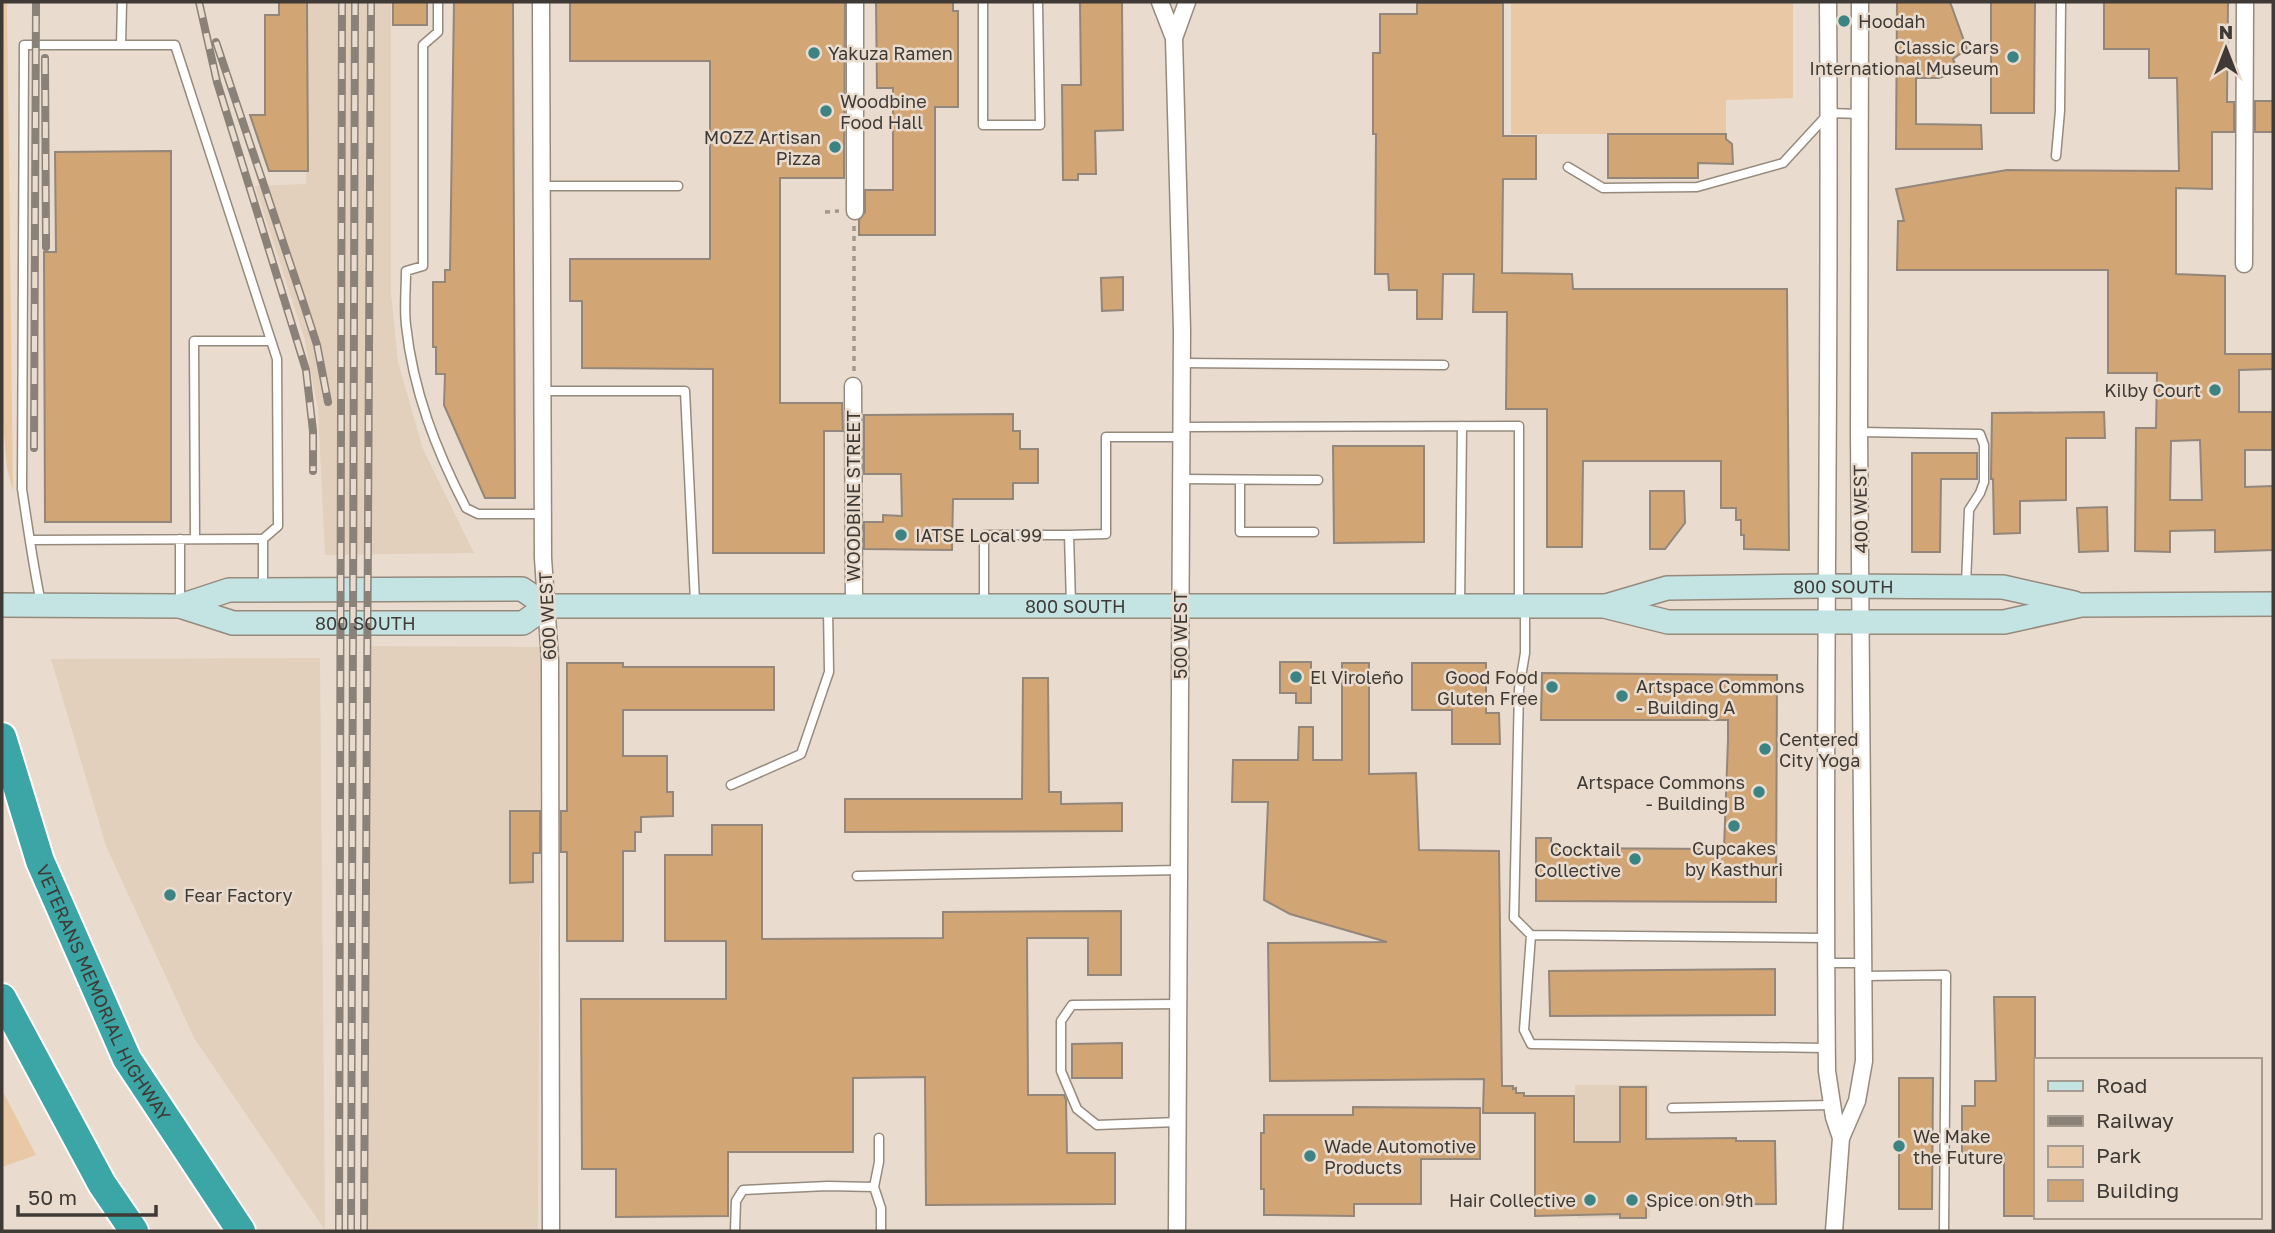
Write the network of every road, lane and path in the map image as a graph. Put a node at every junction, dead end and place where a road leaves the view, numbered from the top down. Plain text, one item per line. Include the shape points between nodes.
1 (122, 2) edge
2 (438, 2) edge
3 (541, 2) edge
4 (855, 2) edge
5 (983, 2) edge
6 (1160, 2) edge
7 (1187, 2) edge
8 (1828, 2) edge
9 (1860, 2) edge
10 (2061, 2) edge
11 (2245, 2) edge
12 (1038, 4) dead end
13 (1174, 38) junction
14 (121, 45) junction
15 (1829, 113) junction
16 (1860, 114) junction
17 (2056, 156) dead end
18 (1568, 167) dead end
19 (542, 186) junction
20 (678, 186) dead end
21 (854, 216) joint
22 (2244, 264) dead end
23 (271, 341) junction
24 (1181, 363) junction
25 (1444, 365) dead end
26 (853, 386) joint
27 (543, 391) junction
28 (1462, 426) junction
29 (1180, 432) junction
30 (1860, 432) junction
31 (1181, 479) junction
32 (1240, 480) junction
33 (1318, 480) dead end
34 (543, 514) junction
35 (1314, 532) dead end
36 (1069, 535) junction
37 (180, 539) junction
38 (195, 539) junction
39 (263, 539) junction
40 (31, 540) junction
41 (1826, 586) junction
42 (1862, 586) junction
43 (1966, 586) junction
44 (264, 590) junction
45 (2273, 604) edge
46 (2, 605) edge
47 (42, 605) junction
48 (695, 605) junction
49 (828, 605) junction
50 (854, 605) junction
51 (2081, 605) junction
52 (180, 606) junction
53 (547, 606) junction
54 (984, 606) junction
55 (1071, 606) junction
56 (1460, 606) junction
57 (1522, 606) junction
58 (1604, 606) junction
59 (1180, 607) junction
60 (1826, 622) junction
61 (1862, 622) junction
62 (2, 737) edge
63 (731, 785) dead end
64 (1180, 870) junction
65 (857, 876) dead end
66 (1531, 935) junction
67 (1827, 938) junction
68 (1827, 962) junction
69 (1864, 970) junction
70 (2, 998) edge
71 (1179, 1004) junction
72 (1826, 1048) junction
73 (1832, 1105) junction
74 (1672, 1108) dead end
75 (1177, 1122) junction
76 (879, 1138) dead end
77 (1841, 1138) junction
78 (874, 1187) junction
79 (134, 1231) edge
80 (241, 1231) edge
81 (551, 1231) edge
82 (735, 1231) edge
83 (881, 1231) edge
84 (1177, 1231) edge
85 (1834, 1231) edge
86 (1944, 1231) edge

1 - 14 lane
2 - 34 lane via 438,32 423,46 423,266 406,271 406,323 413,374 429,430 466,508 478,514
3 - 19 street, 600 WEST
4 - 21 street
5 - 12 lane via 983,125 1041,125
6 - 13 street, 500 WEST
7 - 13 street, 500 WEST
8 - 15 street, 400 WEST
9 - 16 street, 400 WEST
10 - 17 lane
11 - 22 street
13 - 24 street, 500 WEST
14 - 23 lane via 175,46
14 - 40 lane via 24,45 22,489
15 - 16 lane
15 - 18 lane via 1783,163 1697,187 1603,188
15 - 41 street, 400 WEST
16 - 30 street, 400 WEST
19 - 20 lane
19 - 27 street, 600 WEST
21 - 26 path
23 - 38 lane via 194,341
23 - 39 lane via 277,359 278,526
24 - 25 lane
24 - 29 street, 500 WEST
26 - 50 street, WOODBINE STREET
27 - 34 street, 600 WEST
27 - 48 lane via 685,391
28 - 29 lane
28 - 56 lane
28 - 57 lane via 1519,426
29 - 31 street, 500 WEST
29 - 36 lane via 1106,437 1106,534
30 - 42 street, 400 WEST
30 - 43 lane via 1980,434 1984,482 1969,510
31 - 32 lane
31 - 59 street, 500 WEST
32 - 33 lane
32 - 35 lane via 1240,532
34 - 53 street, 600 WEST
36 - 54 lane via 984,535
36 - 55 lane
37 - 38 lane
37 - 40 lane
37 - 52 lane
38 - 39 lane
39 - 44 lane
40 - 47 lane
41 - 42 street, 800 SOUTH
41 - 58 street, 800 SOUTH via 1667,588
41 - 60 street, 400 WEST
42 - 43 street, 800 SOUTH
42 - 61 street, 400 WEST
43 - 51 street, 800 SOUTH via 2003,587
44 - 52 street, 800 SOUTH via 229,590
44 - 53 street, 800 SOUTH via 522,589
45 - 51 street, 800 SOUTH
46 - 47 street, 800 SOUTH
47 - 52 street, 800 SOUTH
48 - 49 street, 800 SOUTH
48 - 53 street, 800 SOUTH
49 - 50 street, 800 SOUTH
49 - 63 lane via 829,672 802,754
50 - 54 street, 800 SOUTH
51 - 61 street, 800 SOUTH via 2004,622
52 - 53 street, 800 SOUTH via 233,623 328,624 523,623
53 - 81 street, 600 WEST
54 - 55 street, 800 SOUTH
55 - 59 street, 800 SOUTH
56 - 57 street, 800 SOUTH
56 - 59 street, 800 SOUTH
57 - 58 street, 800 SOUTH
57 - 66 lane via 1525,653 1519,689 1514,918
58 - 60 street, 800 SOUTH via 1668,622
59 - 64 street, 500 WEST
60 - 61 street, 800 SOUTH
60 - 67 street, 400 WEST
61 - 69 street, 400 WEST
62 - 80 highway, VETERANS MEMORIAL HIGHWAY via 40,861 127,1059
64 - 65 lane
64 - 71 street, 500 WEST
66 - 67 lane
66 - 72 lane via 1524,1030 1531,1044
67 - 68 street, 400 WEST
68 - 69 lane
68 - 72 street, 400 WEST
69 - 77 street, 400 WEST via 1862,1074 1857,1101
69 - 86 lane via 1946,975
70 - 79 highway via 102,1184
71 - 75 street, 500 WEST
71 - 75 lane via 1072,1005 1061,1021 1061,1071 1077,1109 1097,1125
72 - 73 street, 400 WEST
73 - 74 lane
73 - 77 street, 400 WEST
75 - 84 street, 500 WEST
76 - 78 lane
77 - 85 street, 400 WEST
78 - 82 lane via 748,1188 736,1201
78 - 83 lane via 881,1208

